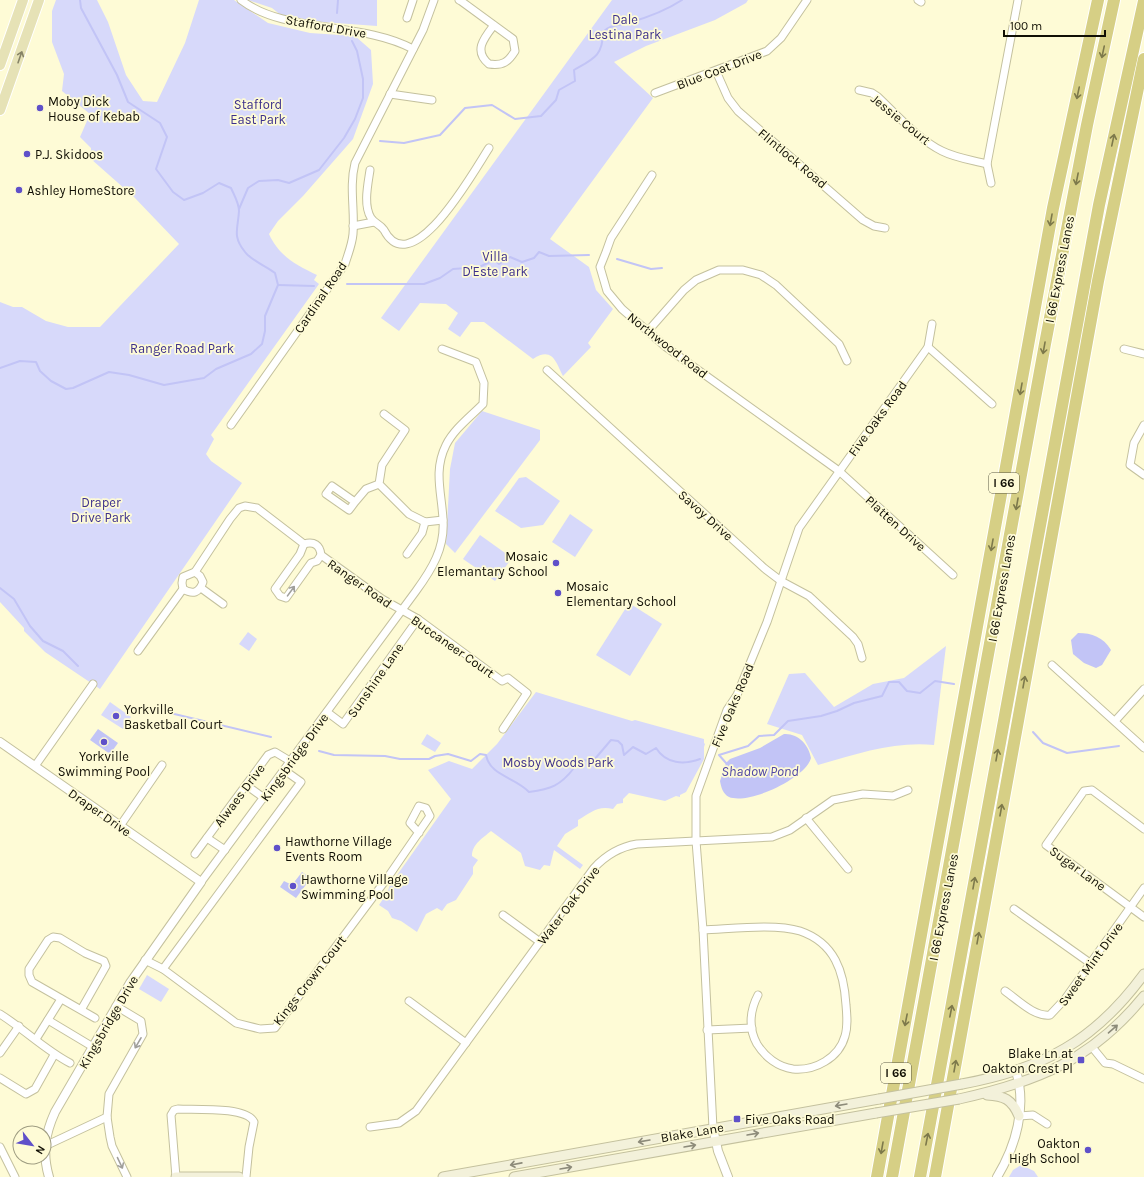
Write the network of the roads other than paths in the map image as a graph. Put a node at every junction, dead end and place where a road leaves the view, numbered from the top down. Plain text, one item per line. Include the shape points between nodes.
1 (23, 0) edge
2 (40, 0) edge
3 (241, 0) edge
4 (413, 0) edge
5 (434, 0) edge
6 (459, 0) edge
7 (807, 0) edge
8 (1018, 0) edge
9 (1098, 0) edge
10 (1114, 0) edge
11 (1144, 1) edge
12 (407, 18) dead end
13 (494, 25) junction
14 (413, 49) junction
15 (1144, 59) edge
16 (0, 65) edge
17 (716, 71) junction
18 (859, 90) dead end
19 (3, 93) edge
20 (655, 93) dead end
21 (390, 94) junction
22 (432, 100) dead end
23 (0, 110) edge
24 (489, 148) dead end
25 (987, 164) junction
26 (370, 170) dead end
27 (652, 174) dead end
28 (991, 183) dead end
29 (374, 222) junction
30 (353, 226) junction
31 (885, 228) dead end
32 (932, 324) dead end
33 (648, 332) junction
34 (928, 347) junction
35 (442, 349) dead end
36 (1124, 349) dead end
37 (1144, 354) edge
38 (847, 361) dead end
39 (546, 370) dead end
40 (992, 404) dead end
41 (384, 414) dead end
42 (231, 425) dead end
43 (1144, 425) edge
44 (839, 471) junction
45 (1144, 475) edge
46 (379, 484) junction
47 (355, 502) dead end
48 (443, 520) junction
49 (426, 522) junction
50 (304, 544) junction
51 (300, 554) junction
52 (407, 554) dead end
53 (321, 556) junction
54 (311, 563) junction
55 (195, 572) junction
56 (954, 575) dead end
57 (781, 581) junction
58 (201, 588) junction
59 (183, 589) junction
60 (223, 604) dead end
61 (401, 611) junction
62 (418, 619) junction
63 (138, 651) dead end
64 (862, 658) dead end
65 (1052, 665) dead end
66 (93, 684) dead end
67 (1144, 689) edge
68 (327, 712) junction
69 (1115, 721) junction
70 (502, 729) dead end
71 (0, 742) edge
72 (1144, 748) edge
73 (290, 761) junction
74 (162, 765) dead end
75 (35, 766) junction
76 (284, 770) junction
77 (246, 785) junction
78 (908, 790) dead end
79 (264, 798) junction
80 (806, 818) junction
81 (120, 826) junction
82 (1144, 828) edge
83 (418, 832) dead end
84 (207, 838) junction
85 (696, 841) junction
86 (225, 850) junction
87 (195, 854) dead end
88 (848, 868) dead end
89 (201, 882) junction
90 (1144, 888) edge
91 (1131, 907) junction
92 (1014, 909) dead end
93 (503, 915) dead end
94 (1144, 917) edge
95 (703, 930) junction
96 (540, 942) junction
97 (145, 960) junction
98 (1090, 963) junction
99 (163, 969) junction
100 (1144, 974) edge
101 (1005, 990) dead end
102 (758, 994) dead end
103 (1144, 996) edge
104 (61, 999) junction
105 (409, 1001) dead end
106 (116, 1006) junction
107 (81, 1010) junction
108 (0, 1014) edge
109 (95, 1018) dead end
110 (48, 1020) junction
111 (19, 1026) junction
112 (752, 1028) junction
113 (707, 1030) junction
114 (36, 1039) junction
115 (466, 1043) junction
116 (93, 1047) junction
117 (1092, 1047) junction
118 (0, 1053) edge
119 (54, 1055) junction
120 (70, 1063) dead end
121 (1016, 1071) junction
122 (0, 1078) edge
123 (1144, 1079) edge
124 (1020, 1084) junction
125 (978, 1095) junction
126 (1019, 1116) junction
127 (106, 1117) junction
128 (1047, 1124) dead end
129 (49, 1125) edge
130 (370, 1127) dead end
131 (713, 1128) junction
132 (715, 1141) junction
133 (52, 1143) edge
134 (0, 1147) edge
135 (47, 1165) edge
136 (15, 1177) edge
137 (49, 1177) edge
138 (127, 1177) edge
139 (176, 1177) edge
140 (239, 1177) edge
141 (246, 1177) edge
142 (443, 1177) edge
143 (514, 1177) edge
144 (728, 1177) edge
145 (877, 1177) edge
146 (892, 1177) edge
147 (920, 1177) edge
148 (935, 1177) edge
149 (997, 1177) edge

1 - 16 main road
19 -> 2 main road
3 - 14 street, Stafford Drive via 270,16 375,34
4 - 12 street
5 - 14 street, Cardinal Road
6 - 13 street
7 - 17 street, Blue Coat Drive via 772,47
8 - 25 street
9 -> 145 highway, I 66 via 1054,208
10 -> 146 highway, I 66 Express Lanes via 1045,344
147 -> 11 highway, I 66 Express Lanes via 1099,206
13 - 13 street via 513,39 515,52 508,61 498,66 489,64 481,54 480,46
14 - 21 street, Cardinal Road
148 -> 15 highway via 1098,281
17 - 20 street, Blue Coat Drive
17 - 31 street, Flintlock Road via 728,98 738,111 863,220
18 - 25 street, Jessie Court via 878,97 920,136 937,148
19 - 23 main road
21 - 22 street
21 - 30 street, Cardinal Road via 355,163 351,184
24 - 29 street via 444,216 429,233 410,244 395,243 380,225
25 - 28 street
26 - 29 street via 366,197 370,217
27 - 33 street, Northwood Road via 611,238 600,267 607,291
29 - 30 street
30 - 42 street, Cardinal Road via 350,249 339,273
32 - 34 street, Five Oaks Road
33 - 38 street via 684,290 696,280 719,270 743,270 761,275 776,285 839,344
33 - 44 street, Northwood Road
34 - 40 street
34 - 44 street, Five Oaks Road
35 - 48 street, Kingsbridge Drive via 476,362 484,383 483,404 455,431 441,456 438,479
36 - 37 street
39 - 57 street, Savoy Drive
41 - 46 street via 405,430 382,465
43 - 45 street via 1134,443 1130,465
44 - 56 street, Platten Drive
44 - 57 street, Five Oaks Road via 799,528
46 - 47 street via 366,489
46 - 49 street via 409,514
48 - 49 street
48 - 61 street, Kingsbridge Drive via 441,543 435,562
49 - 52 street via 422,533
50 - 51 street
50 - 53 street, Ranger Road via 316,544 320,547
50 - 55 street, Ranger Road via 257,508 245,506 239,508 230,519
51 - 54 street via 306,562
51 -> 54 street via 275,589 280,596 286,598
53 - 54 street
53 - 61 street, Ranger Road
55 - 58 street via 203,582
55 - 59 street via 183,577
57 - 64 street, Savoy Drive via 809,596 853,637
57 - 85 street, Five Oaks Road via 747,671 737,695 727,710 700,782 696,796
58 - 59 street via 190,593
58 - 60 street
59 - 63 street
61 - 62 street, Buccaneer Court
61 - 68 street, Kingsbridge Drive
62 - 68 street, Sunshine Lane via 343,724
62 - 70 street, Buccaneer Court via 502,681 508,678 528,693
65 - 69 street
66 - 75 street
67 - 69 street
68 - 73 street, Kingsbridge Drive
69 - 72 street
71 - 75 street, Draper Drive
73 - 76 street, Kingsbridge Drive
73 - 77 street, Alwaes Drive via 278,753 270,754
74 - 81 street
75 - 81 street, Draper Drive
76 - 79 street, Kingsbridge Drive
76 - 99 street via 301,782
77 - 79 street
77 - 84 street, Alwaes Drive
78 - 80 street, Water Oak Drive via 893,796 844,796 824,805
79 - 86 street, Kingsbridge Drive
80 - 85 street, Water Oak Drive via 790,830 772,837
80 - 88 street
81 - 89 street, Draper Drive
82 - 91 street, Sugar Lane via 1092,790 1084,791 1046,845
83 - 99 street, Kings Crown Court via 388,877 275,1028 260,1029 236,1023
84 - 86 street
84 - 87 street, Alwaes Drive
85 - 95 street, Five Oaks Road
85 - 96 street, Water Oak Drive via 637,844 623,847 607,856 594,868
86 - 89 street, Kingsbridge Drive
89 - 97 street, Kingsbridge Drive
90 - 91 street, Sweet Mint Drive
91 - 94 street, Sugar Lane
91 - 98 street, Sweet Mint Drive
92 - 98 street
93 - 96 street
95 - 112 street via 795,930 820,942 838,965 845,986 847,1027 843,1041 828,1060 806,1069 793,1069 781,1065 760,1049
95 - 113 street, Five Oaks Road
96 - 115 street, Water Oak Drive
97 - 99 street, Kings Crown Court
97 - 106 street, Kingsbridge Drive
98 - 101 street, Sweet Mint Drive via 1065,999 1050,1014 1037,1013
100 - 121 main road, Blake Lane via 1118,1006 1092,1031 1065,1050
102 - 112 street via 753,1005
117 -> 103 main road, Blake Lane via 1126,1018
104 - 107 street
104 - 107 street via 32,982 29,975 29,969 48,940 54,937 104,961 106,966
104 - 110 street
105 - 115 street
106 - 116 street, Kingsbridge Drive
106 -> 127 street via 141,1021 143,1034 109,1094
107 - 109 street
108 - 111 street
110 - 114 street
110 - 116 street
111 - 114 street
111 - 118 street
112 - 113 street
113 - 131 street, Five Oaks Road
114 - 119 street
115 - 130 street, Water Oak Drive via 412,1115 394,1124
116 - 129 street, Kingsbridge Drive
117 - 123 street via 1105,1063 1113,1064
117 - 124 main road, Blake Lane via 1052,1071
119 - 120 street
119 - 122 street via 35,1089 26,1094
121 - 124 street
121 -> 131 main road, Blake Lane, bridge via 962,1084
124 - 125 main road, Blake Lane
124 - 126 street
125 - 126 main road via 1005,1097 1013,1104
132 -> 125 main road, Blake Lane, bridge
126 - 128 street via 1033,1115
126 - 149 street via 1011,1148
127 - 133 street
127 -> 138 street via 112,1146
131 - 132 street, Five Oaks Road
131 -> 142 main road, Blake Lane
143 -> 132 main road, Blake Lane
132 - 144 street, Five Oaks Road
134 - 136 street
135 - 137 street, Kingsbridge Drive
139 - 140 main road
139 - 141 street via 171,1115 178,1109 239,1111 252,1118 254,1122

